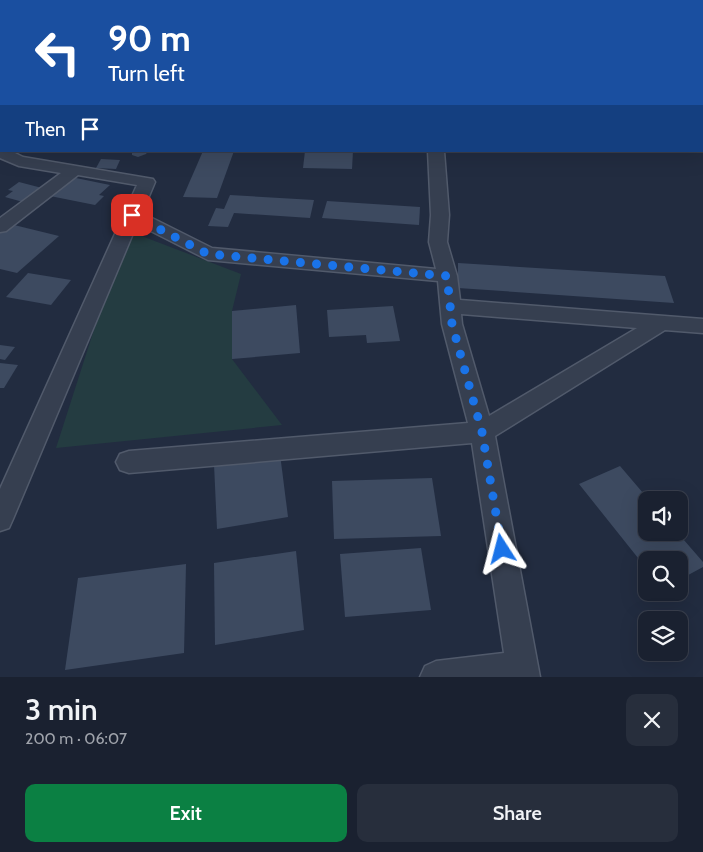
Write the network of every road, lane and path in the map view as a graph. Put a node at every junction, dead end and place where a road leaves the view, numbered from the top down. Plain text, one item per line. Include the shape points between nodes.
1 (0, 152) edge
2 (436, 152) edge
3 (75, 170) junction
4 (132, 215) junction
5 (0, 227) edge
6 (447, 276) junction
7 (450, 306) junction
8 (661, 323) junction
9 (703, 326) edge
10 (482, 432) junction
11 (129, 462) dead end
12 (0, 519) edge
13 (522, 672) edge
14 (436, 677) edge

1 - 3 street via 19,160
2 - 6 street via 440,215 438,242
3 - 4 street via 147,182
3 - 5 street
4 - 6 street via 208,254
4 - 12 street
6 - 7 street
7 - 8 street
7 - 10 street
8 - 9 street
8 - 10 street
10 - 11 street
10 - 13 street
13 - 14 street

